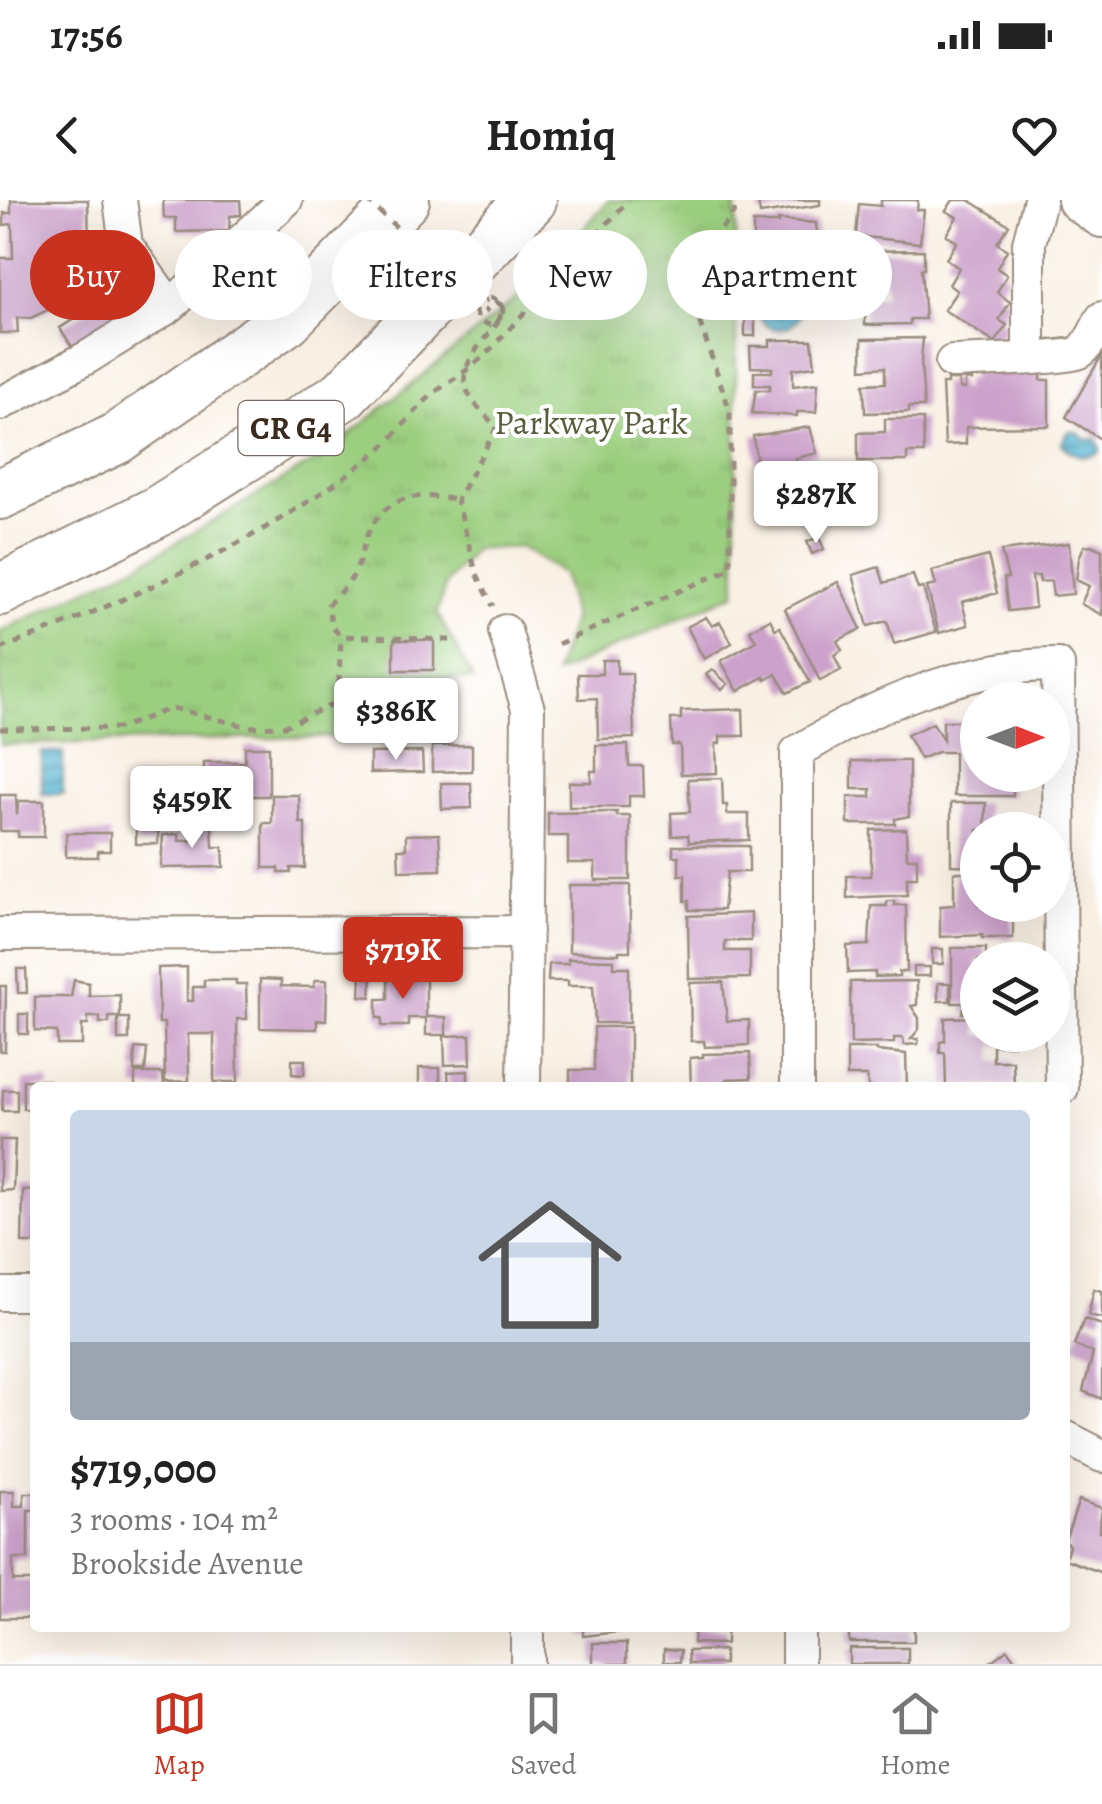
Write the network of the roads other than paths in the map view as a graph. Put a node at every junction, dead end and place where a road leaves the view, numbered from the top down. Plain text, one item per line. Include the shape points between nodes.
1 (120, 200) edge
2 (286, 200) edge
3 (404, 200) edge
4 (532, 200) edge
5 (1040, 200) edge
6 (1079, 200) edge
7 (1102, 216) edge
8 (170, 306) junction
9 (1102, 318) edge
10 (1029, 356) junction
11 (952, 362) dead end
12 (0, 404) edge
13 (0, 494) edge
14 (0, 590) edge
15 (505, 632) road end
16 (526, 932) junction
17 (0, 934) edge
18 (524, 1082) edge
19 (797, 1082) edge
20 (1062, 1082) edge
21 (0, 1294) edge
22 (30, 1294) edge
23 (1070, 1440) edge
24 (1102, 1456) edge
25 (526, 1632) edge
26 (798, 1632) edge
27 (527, 1664) edge
28 (798, 1664) edge

1 - 8 street via 126,245
2 - 8 street
3 - 13 highway, CR G4 via 287,320 116,439
4 - 14 highway, CR G4 via 344,396 157,512
5 - 10 street via 1030,243
6 - 7 main road
8 - 12 street
9 - 10 street via 1080,352
10 - 11 street
15 - 16 street via 528,709
16 - 17 street
16 - 18 street
19 - 20 street via 797,752 928,689 1024,664 1058,665
21 - 22 street
23 - 24 street
25 - 27 street
26 - 28 street

